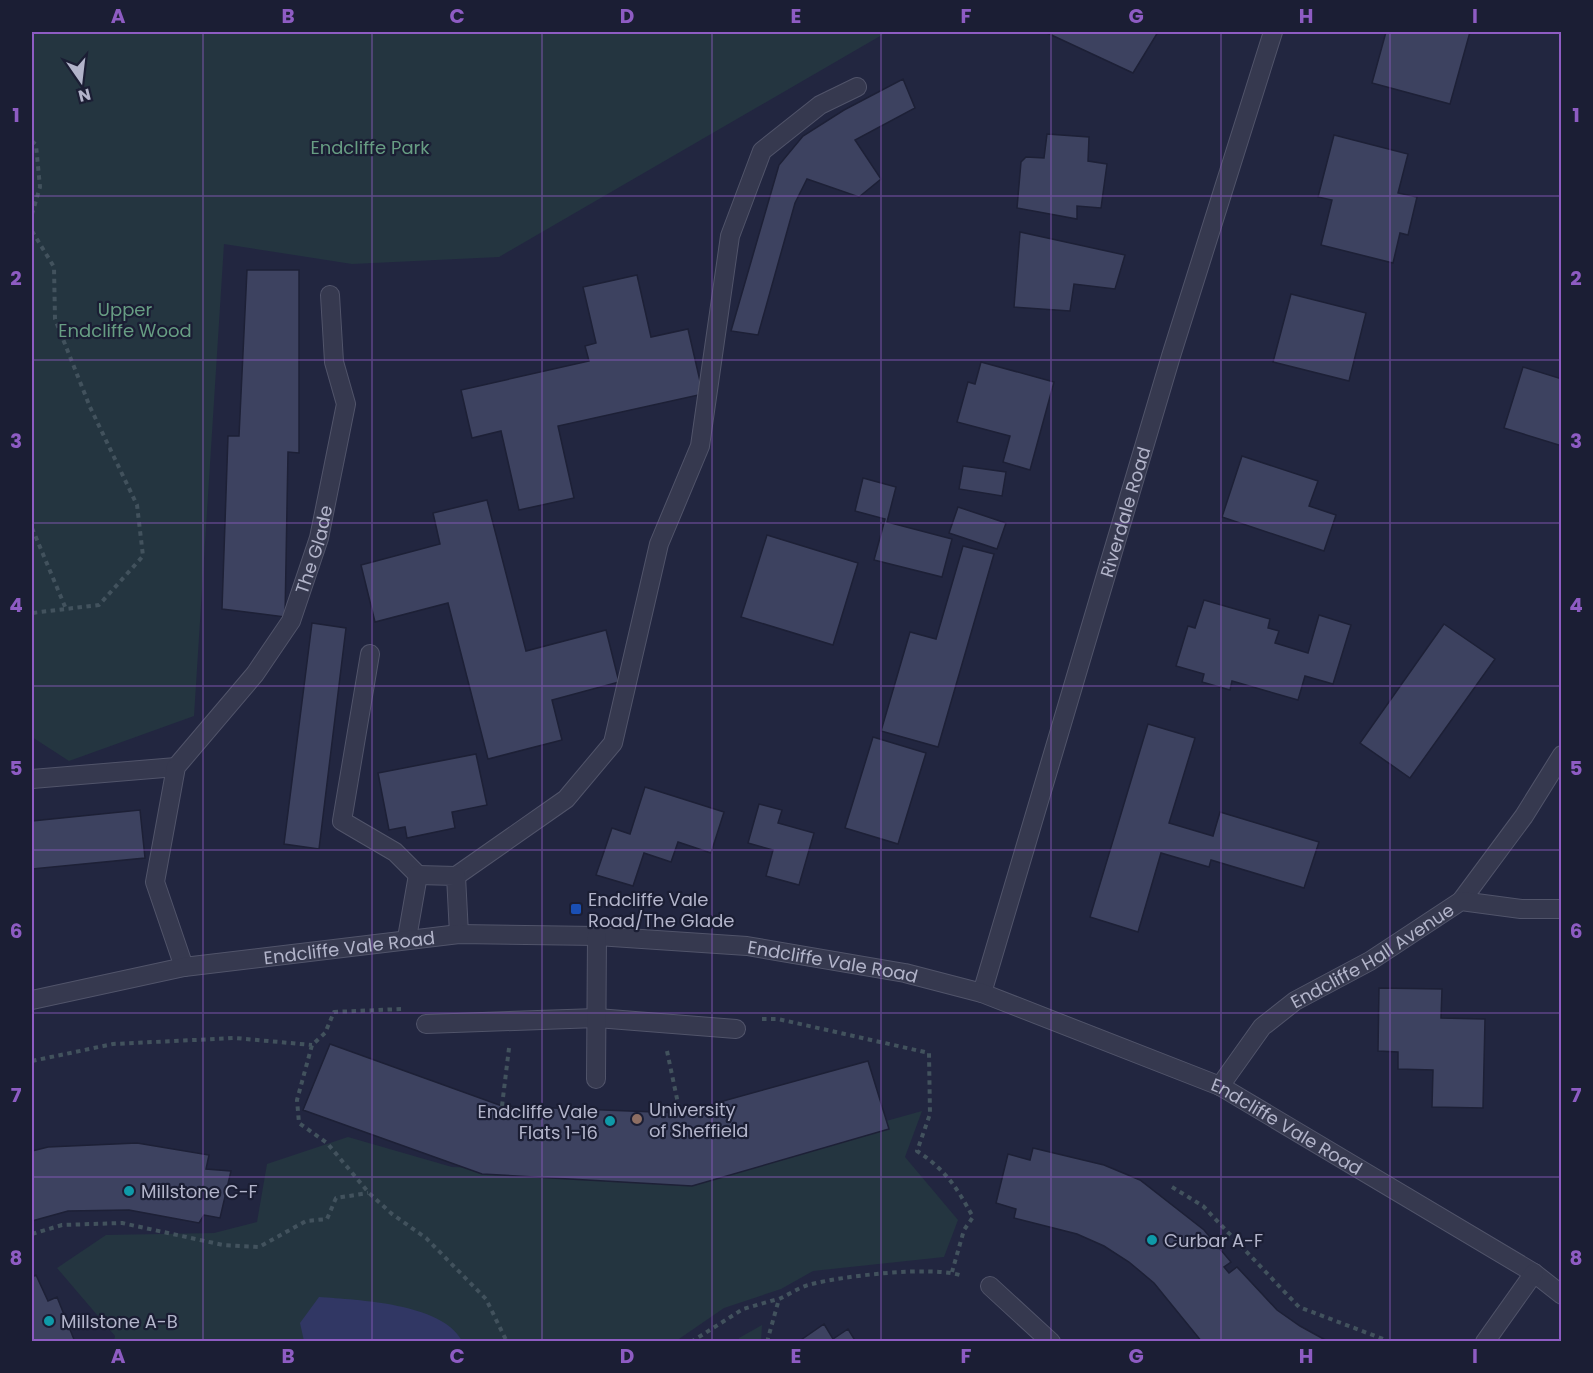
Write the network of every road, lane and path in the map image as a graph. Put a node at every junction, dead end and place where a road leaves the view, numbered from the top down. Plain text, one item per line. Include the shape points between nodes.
1 (1273, 32) edge
2 (857, 87) dead end
3 (32, 141) edge
4 (32, 214) edge
5 (32, 231) edge
6 (330, 295) dead end
7 (32, 528) edge
8 (66, 609) junction
9 (32, 613) edge
10 (370, 654) dead end
11 (1562, 756) edge
12 (176, 767) junction
13 (32, 779) edge
14 (418, 875) junction
15 (456, 876) junction
16 (1461, 901) junction
17 (1562, 909) edge
18 (459, 934) junction
19 (597, 936) junction
20 (408, 938) junction
21 (184, 967) junction
22 (982, 993) junction
23 (32, 1000) edge
24 (597, 1018) junction
25 (513, 1021) junction
26 (662, 1023) junction
27 (426, 1024) joint
28 (736, 1029) joint
29 (312, 1045) junction
30 (32, 1061) edge
31 (596, 1079) dead end
32 (1220, 1086) junction
33 (502, 1106) dead end
34 (680, 1113) dead end
35 (1172, 1187) dead end
36 (369, 1193) junction
37 (32, 1234) edge
38 (952, 1272) junction
39 (1534, 1273) junction
40 (990, 1287) joint
41 (1562, 1295) edge
42 (779, 1299) junction
43 (507, 1341) edge
44 (691, 1341) edge
45 (767, 1341) edge
46 (1052, 1341) edge
47 (1390, 1341) edge
48 (1485, 1341) edge

1 - 22 street, Riverdale Road via 1174,345
2 - 15 street via 820,105 762,151 730,236 700,446 659,544 614,743 566,799
3 - 4 path via 36,146 40,187
5 - 8 path via 54,267 55,319 90,407 137,505 143,556 99,605
6 - 12 street, The Glade via 334,362 346,404 319,538 291,621 255,674
7 - 8 path
8 - 9 path
10 - 14 street via 342,821 395,852
11 - 16 street via 1524,816
12 - 13 street
12 - 21 street, The Glade via 155,882
14 - 15 street
14 - 20 street
15 - 18 street
16 - 17 street, Endcliffe Hall Avenue via 1521,909
16 - 32 street, Endcliffe Hall Avenue via 1370,961 1295,1001 1262,1027
18 - 19 street, Endcliffe Vale Road
18 - 20 street, Endcliffe Vale Road
19 - 22 street, Endcliffe Vale Road via 747,946 905,973
19 - 24 street
20 - 21 street, Endcliffe Vale Road
21 - 23 street, Endcliffe Vale Road
22 - 32 street, Endcliffe Vale Road
24 - 25 street
24 - 26 street
24 - 31 street
25 - 27 street
25 - 33 path
26 - 28 street
26 - 34 path
27 - 29 path via 406,1008 334,1012 325,1033
28 - 38 path via 747,1019 778,1019 929,1053 930,1114 917,1151 954,1182 974,1217 964,1230
29 - 30 path via 235,1038 113,1044
29 - 36 path via 297,1100 299,1123 327,1143
32 - 39 street, Endcliffe Vale Road
35 - 47 path via 1203,1206 1299,1307
36 - 37 path via 336,1197 327,1220 306,1221 259,1247 223,1245 122,1223 62,1225
36 - 43 path via 426,1238 486,1299
38 - 40 path
38 - 42 path via 831,1281 807,1286
39 - 41 street, Endcliffe Vale Road
39 - 48 street
40 - 46 street
42 - 44 path via 743,1309
42 - 45 path

